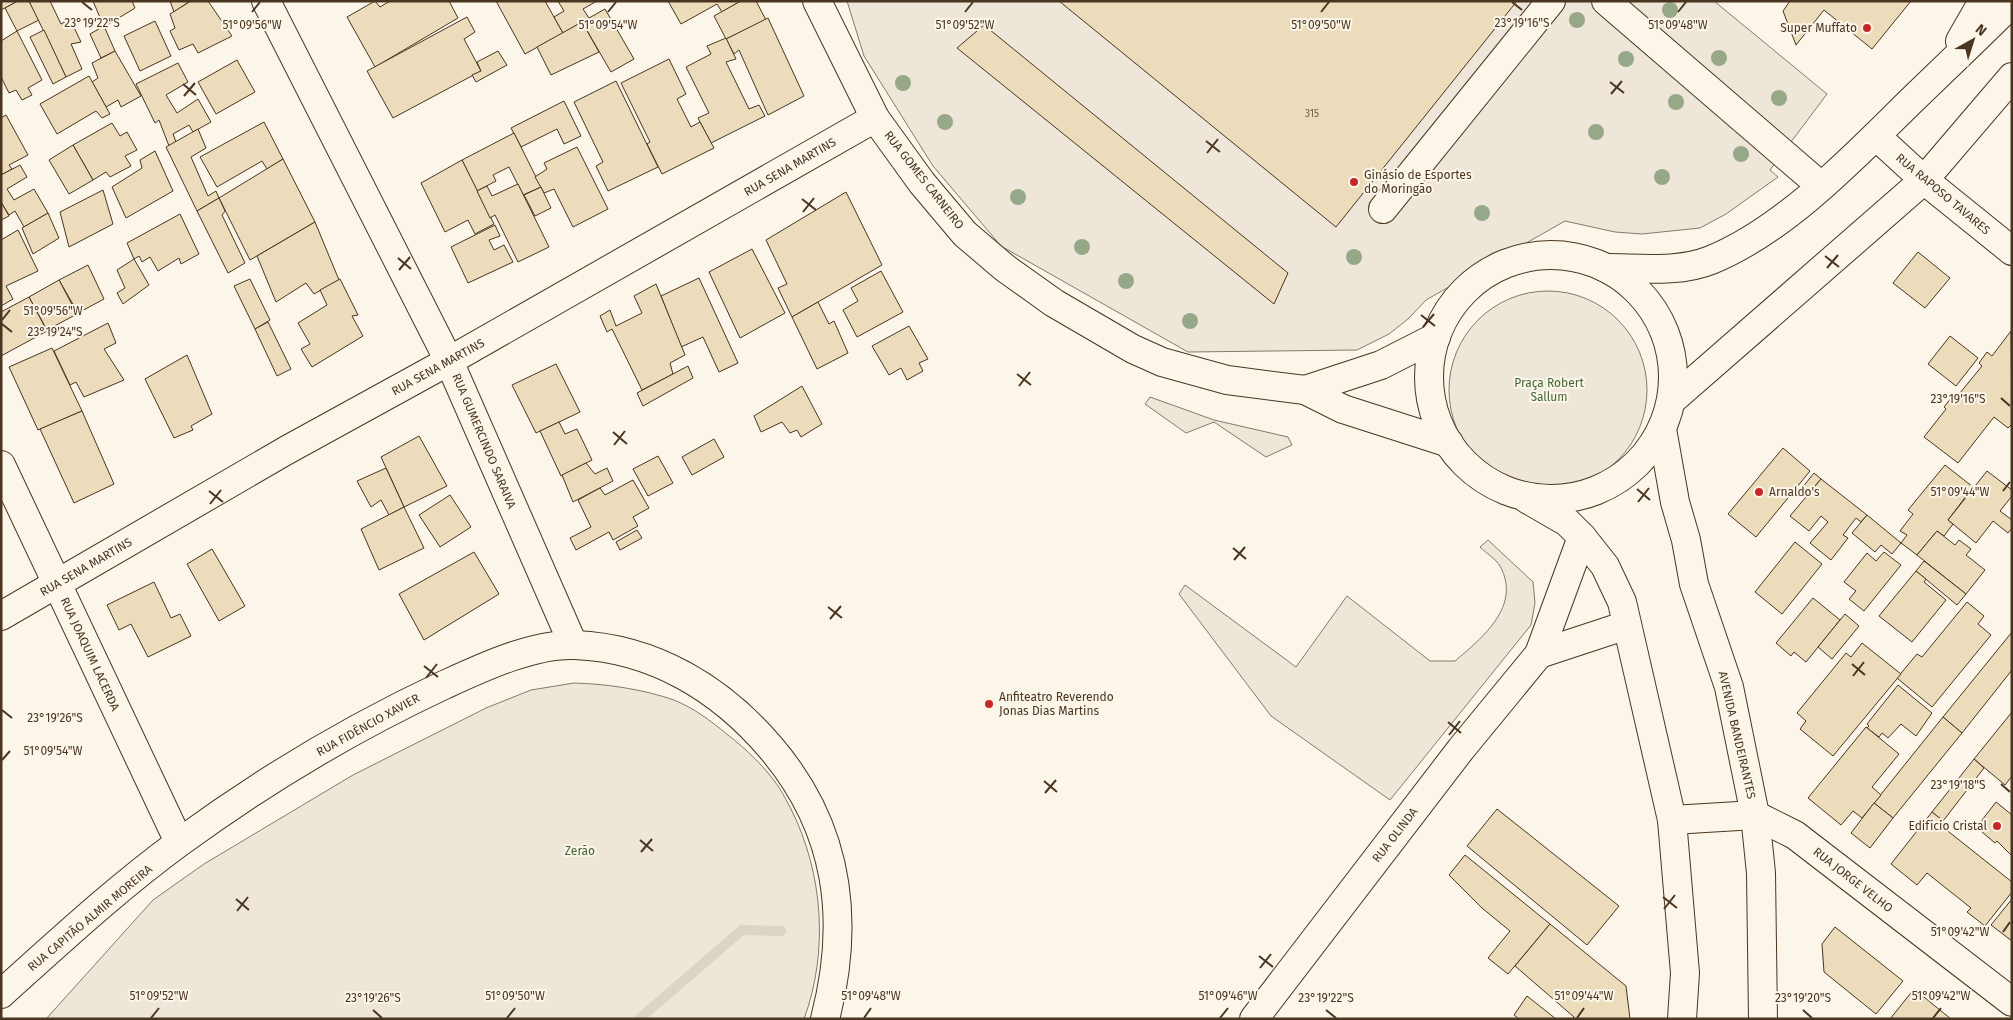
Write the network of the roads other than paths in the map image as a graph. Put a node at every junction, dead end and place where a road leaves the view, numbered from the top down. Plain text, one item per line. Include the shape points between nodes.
1 (266, 1) edge
2 (817, 1) edge
3 (1551, 1) edge
4 (1606, 1) edge
5 (1984, 1) edge
6 (2012, 3) edge
7 (1945, 68) junction
8 (2012, 78) edge
9 (875, 118) junction
10 (1876, 136) junction
11 (1924, 180) junction
12 (1821, 186) junction
13 (1383, 209) dead end
14 (2012, 251) edge
15 (1606, 268) junction
16 (1436, 337) junction
17 (450, 361) junction
18 (1305, 390) junction
19 (1672, 400) junction
20 (1662, 429) junction
21 (1448, 443) junction
22 (1, 465) edge
23 (1521, 496) junction
24 (1582, 537) junction
25 (56, 584) junction
26 (1, 616) edge
27 (1627, 625) junction
28 (572, 644) junction
29 (1539, 654) junction
30 (1755, 815) junction
31 (1672, 820) junction
32 (179, 842) junction
33 (1, 994) edge
34 (2012, 1002) edge
35 (825, 1019) edge
36 (1254, 1019) edge
37 (1682, 1019) edge
38 (1763, 1019) edge

1 - 17 street, RUA GUMERCINDO SARAIVA
2 - 9 street, RUA GOMES CARNEIRO
3 - 13 street
4 - 12 street
5 - 7 street
6 - 7 street
7 - 10 street
8 - 11 street
9 - 17 street, RUA SENA MARTINS
9 - 18 street, RUA GOMES CARNEIRO via 922,183 965,234 1054,303 1162,362 1227,380
10 - 11 street, RUA RAPOSO TAVARES
10 - 12 street
11 - 14 street, RUA RAPOSO TAVARES
11 - 19 street
12 - 15 street via 1754,238 1710,260 1666,269
15 - 16 street via 1578,258 1549,255 1519,259 1501,266 1468,288 1449,310
15 - 19 street via 1632,286 1652,310 1667,338 1673,369
16 - 18 street, RUA GOMES CARNEIRO via 1381,365
16 - 21 street via 1429,363 1430,391 1436,418
17 - 25 street, RUA SENA MARTINS via 287,450
17 - 28 street, RUA GUMERCINDO SARAIVA
18 - 21 street, RUA GOMES CARNEIRO via 1343,409
19 - 20 street
20 - 23 street via 1647,453 1627,473 1604,488 1578,497 1549,499
20 - 30 street, AVENIDA BANDEIRANTES via 1694,584 1729,687
21 - 23 street via 1468,467
22 - 25 street, RUA JOAQUIM LACERDA
23 - 24 street via 1567,522
24 - 27 street via 1613,581
24 - 29 street, RUA OLINDA
25 - 26 street, RUA SENA MARTINS
25 - 32 street, RUA JOAQUIM LACERDA
27 - 29 street
27 - 31 street
28 - 32 street, RUA FIDÊNCIO XAVIER via 523,653 412,700 286,771
28 - 35 street, RUA FIDÊNCIO XAVIER via 618,650 658,662 694,680 730,705 790,771 809,801 826,840 835,875 837,969
29 - 36 street, RUA OLINDA via 1461,749
30 - 31 street
30 - 34 street, RUA JORGE VELHO via 1795,835
30 - 38 street, AVENIDA BANDEIRANTES via 1761,873
31 - 37 street via 1685,973
32 - 33 street, RUA CAPITÃO ALMIR MOREIRA via 87,917

